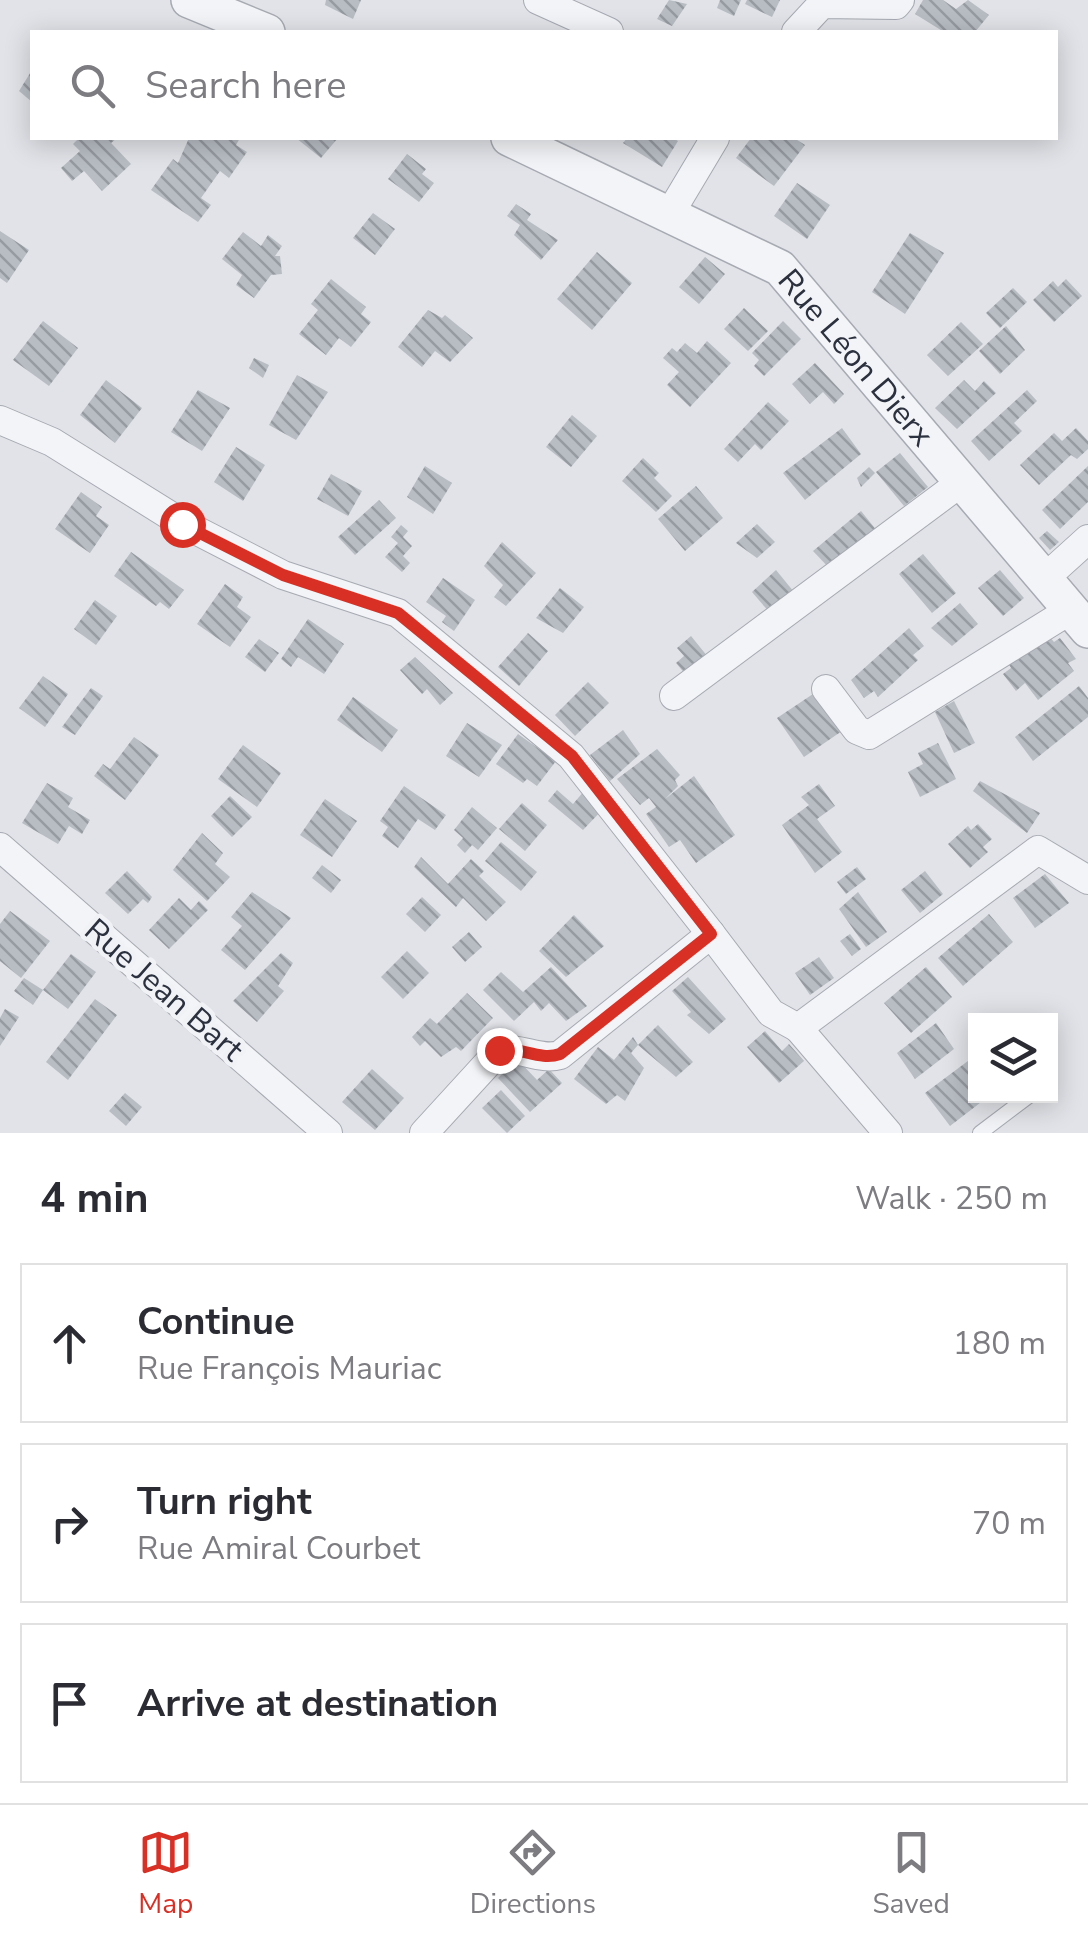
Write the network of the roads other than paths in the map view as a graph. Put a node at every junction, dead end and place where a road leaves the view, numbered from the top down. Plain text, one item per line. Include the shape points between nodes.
1 (189, 0) edge
2 (538, 0) edge
3 (900, 0) edge
4 (262, 30) edge
5 (605, 30) edge
6 (798, 30) edge
7 (513, 140) edge
8 (714, 140) edge
9 (669, 215) junction
10 (0, 420) edge
11 (963, 481) junction
12 (1088, 539) edge
13 (1046, 577) junction
14 (1080, 620) edge
15 (826, 690) dead end
16 (674, 696) dead end
17 (4, 859) edge
18 (1088, 880) edge
19 (711, 934) junction
20 (798, 1028) junction
21 (1021, 1103) edge
22 (328, 1133) edge
23 (424, 1133) edge
24 (888, 1133) edge
25 (980, 1133) edge

1 - 4 street
2 - 5 street
3 - 6 street via 822,4
7 - 9 street, Rue Léon Dierx
8 - 9 street
9 - 11 street, Rue Léon Dierx via 780,268
10 - 19 street via 52,442 182,524 283,575 398,613 572,756
11 - 13 street, Rue Léon Dierx
11 - 16 street
12 - 13 street
13 - 14 street, Rue Léon Dierx
14 - 15 street via 869,736
17 - 22 street, Rue Jean Bart
18 - 20 street via 1038,850
19 - 20 street via 770,1014
19 - 23 street via 560,1054 499,1050
20 - 24 street
21 - 25 lane

